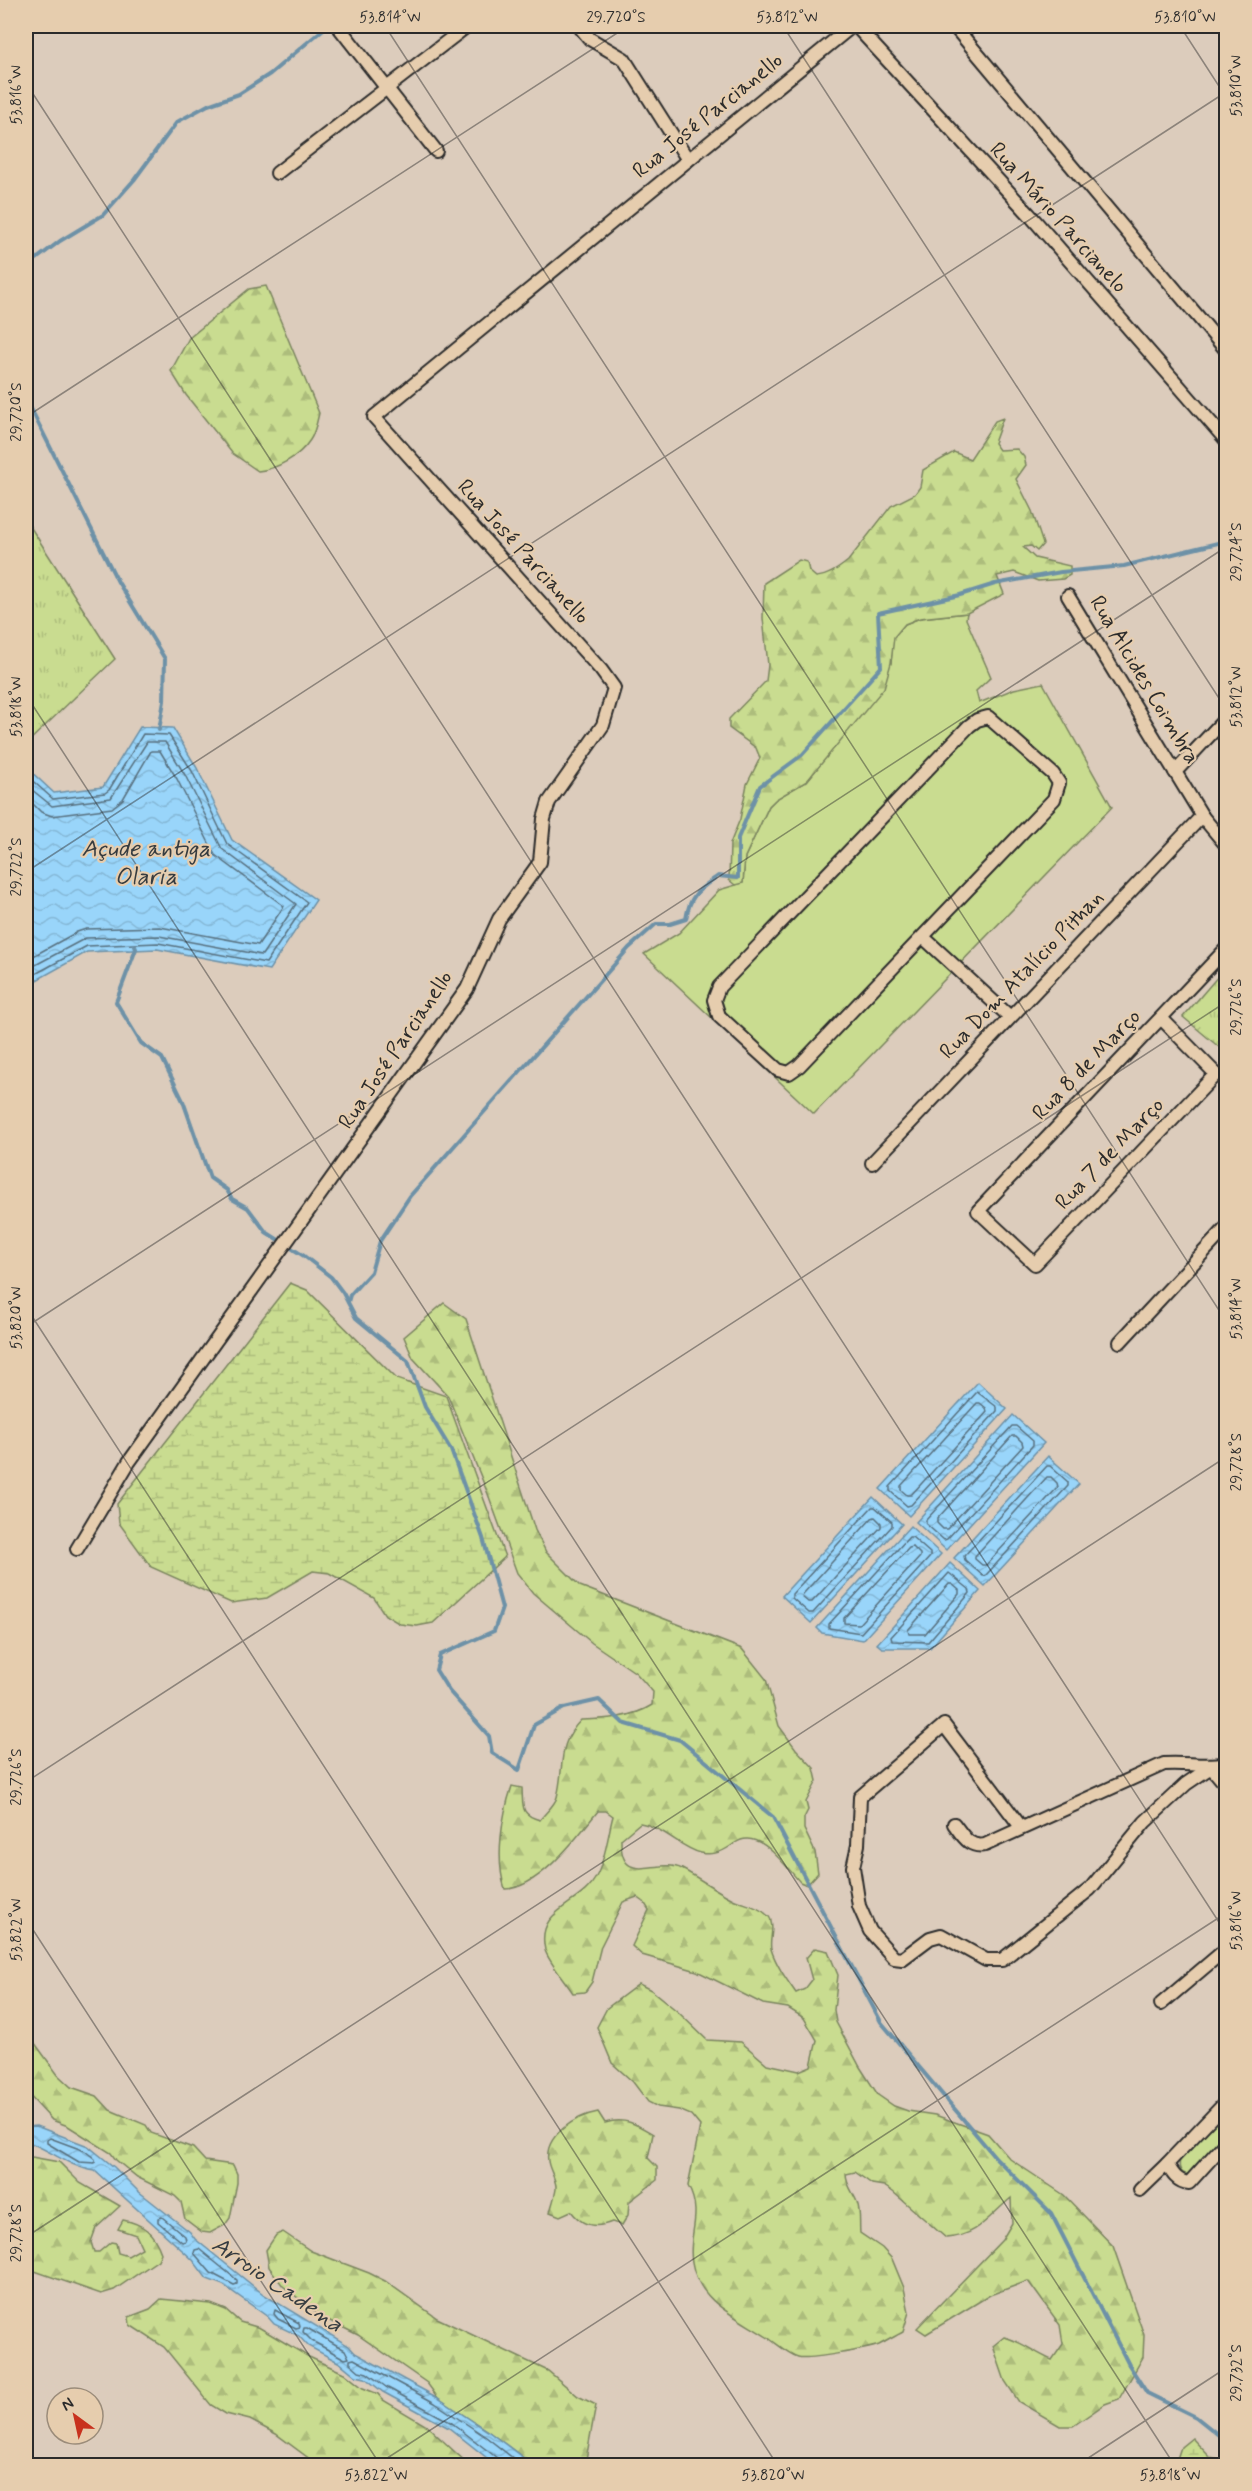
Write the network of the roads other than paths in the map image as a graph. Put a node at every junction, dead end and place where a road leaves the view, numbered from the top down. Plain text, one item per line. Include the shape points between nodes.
1 (338, 26) edge
2 (467, 26) edge
3 (579, 26) edge
4 (854, 26) edge
5 (954, 26) edge
6 (388, 88) junction
7 (436, 151) dead end
8 (688, 160) junction
9 (277, 172) dead end
10 (1227, 350) edge
11 (1227, 440) edge
12 (1068, 596) dead end
13 (1227, 718) edge
14 (1175, 772) junction
15 (1202, 816) junction
16 (1227, 845) edge
17 (923, 937) junction
18 (1227, 949) edge
19 (1010, 1017) junction
20 (1161, 1018) junction
21 (872, 1163) dead end
22 (978, 1211) joint
23 (1227, 1228) edge
24 (1120, 1342) dead end
25 (77, 1548) dead end
26 (1227, 1763) edge
27 (1211, 1767) junction
28 (1227, 1785) edge
29 (954, 1824) dead end
30 (1021, 1827) junction
31 (1227, 1949) edge
32 (1161, 2004) dead end
33 (1227, 2102) edge
34 (1227, 2142) edge
35 (1167, 2164) junction
36 (1140, 2190) dead end

1 - 6 street
2 - 6 street
3 - 8 street via 590,39 624,59
4 - 8 street, Rua José Parcianello
4 - 11 street, Rua Mário Parcianelo via 1029,214
5 - 10 street
6 - 7 street
6 - 9 street
8 - 25 street, Rua José Parcianello via 374,417 614,688 603,725 549,802 540,862 499,919 467,989 129,1462
12 - 14 street, Rua Alcides Coimbra
13 - 14 street
14 - 15 street, Rua Alcides Coimbra
15 - 16 street, Rua Alcides Coimbra
15 - 19 street, Rua Dom Atalício Pithan
17 - 17 street via 1054,799 1059,783 988,717 969,726 719,987 714,1000 719,1016 778,1070 789,1073
17 - 19 street
18 - 20 street, Rua 8 de Março
19 - 21 street, Rua Dom Atalício Pithan
20 - 22 street, Rua 8 de Março
20 - 22 street, Rua 7 de Março via 1216,1074 1035,1264
23 - 24 street
26 - 27 street
27 - 28 street
27 - 30 street via 1164,1764
27 - 30 street via 1145,1822 1090,1889 1002,1960 986,1960 941,1935 930,1938 902,1959 894,1958 870,1931 859,1906 853,1867 860,1797 945,1725
29 - 30 street via 977,1846
31 - 32 street
33 - 35 street
34 - 35 street via 1189,2183 1173,2175
35 - 36 street

